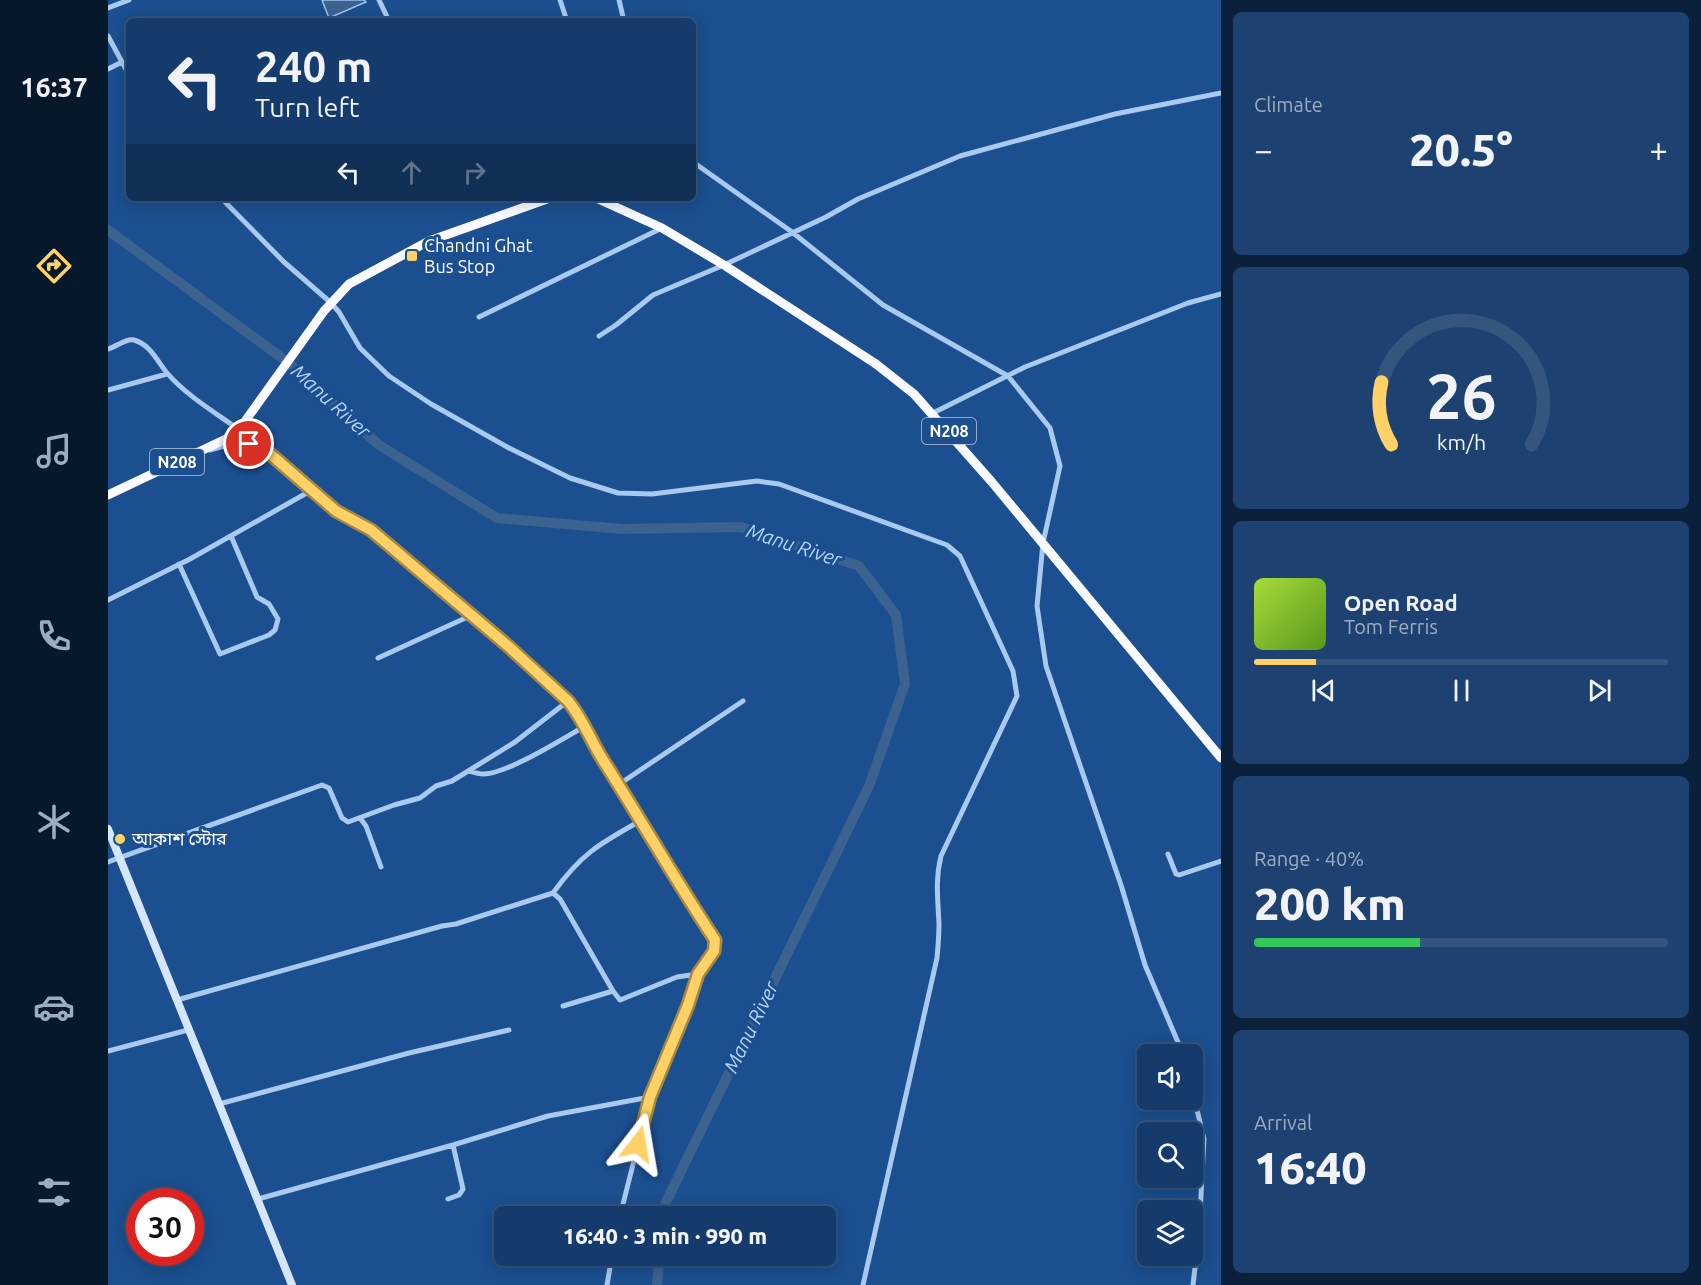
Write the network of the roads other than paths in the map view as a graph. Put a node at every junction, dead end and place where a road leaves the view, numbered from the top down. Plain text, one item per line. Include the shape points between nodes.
1 (129, 0) edge
2 (379, 0) edge
3 (560, 0) edge
4 (619, 0) edge
5 (108, 8) edge
6 (388, 18) edge
7 (566, 18) edge
8 (623, 18) edge
9 (108, 36) edge
10 (122, 62) junction
11 (108, 69) edge
12 (126, 69) edge
13 (1221, 93) edge
14 (696, 164) edge
15 (224, 201) edge
16 (541, 201) edge
17 (603, 201) edge
18 (662, 228) junction
19 (792, 232) junction
20 (724, 265) junction
21 (1221, 294) edge
22 (330, 302) junction
23 (479, 317) dead end
24 (599, 336) dead end
25 (108, 349) edge
26 (167, 374) junction
27 (1008, 376) junction
28 (108, 390) edge
29 (933, 413) junction
30 (240, 426) junction
31 (186, 458) junction
32 (312, 490) junction
33 (108, 495) edge
34 (231, 536) junction
35 (1043, 543) junction
36 (179, 564) junction
37 (108, 600) edge
38 (472, 615) junction
39 (378, 658) dead end
40 (568, 701) junction
41 (743, 701) dead end
42 (585, 726) junction
43 (1221, 758) edge
44 (468, 771) junction
45 (618, 785) junction
46 (360, 818) junction
47 (640, 821) junction
48 (108, 829) edge
49 (1168, 854) dead end
50 (121, 858) junction
51 (1221, 861) edge
52 (108, 862) edge
53 (381, 867) dead end
54 (553, 893) junction
55 (698, 974) junction
56 (613, 991) junction
57 (177, 1000) junction
58 (563, 1006) dead end
59 (188, 1030) junction
60 (509, 1030) dead end
61 (1179, 1044) edge
62 (108, 1051) edge
63 (650, 1097) junction
64 (219, 1104) junction
65 (1197, 1110) edge
66 (453, 1145) junction
67 (258, 1199) junction
68 (448, 1199) dead end
69 (623, 1206) edge
70 (610, 1266) edge
71 (292, 1285) edge
72 (607, 1285) edge
73 (863, 1285) edge
74 (1193, 1285) edge

1 - 5 street
2 - 6 street
3 - 7 street
4 - 8 street
9 - 10 street
10 - 11 street
10 - 12 street
13 - 19 street via 1115,114 960,156
14 - 19 street
15 - 22 street
16 - 22 highway, N208 via 429,240 349,284
17 - 18 highway, N208
18 - 20 highway, N208
18 - 23 street
19 - 20 street
19 - 27 street via 883,306
20 - 24 street via 653,295
20 - 29 highway, N208 via 876,364
21 - 27 street via 1188,303
22 - 30 highway, N208
22 - 73 street via 360,348 389,376 509,448 570,478 618,493 652,494 757,481 779,484 947,545 960,556 1012,671 1017,696 937,871 937,958
25 - 26 street via 136,341 155,354
26 - 28 street
26 - 30 street via 187,392
27 - 29 street
27 - 35 street via 1050,428 1060,466
29 - 35 highway, N208
30 - 31 highway, N208 via 228,438
31 - 32 street via 231,444 261,446
31 - 33 highway, N208
32 - 34 street
32 - 38 street via 336,511 371,530
34 - 36 street
34 - 36 street via 257,597 269,604 278,619 269,635 220,654
35 - 43 highway, N208
35 - 61 street via 1037,606 1046,666 1145,965
36 - 37 street
38 - 39 street
38 - 40 street
40 - 42 street
40 - 44 street via 515,742
41 - 45 street
42 - 44 street via 506,768 484,774
42 - 45 street
44 - 46 street via 420,798
45 - 47 street
46 - 50 street via 345,821 329,788 322,785
46 - 53 street
47 - 54 street via 579,860
47 - 55 street via 715,940 714,951
48 - 50 main road
49 - 51 street via 1179,875
50 - 52 street
50 - 57 main road
54 - 56 street
54 - 57 street via 456,924
55 - 56 street via 677,977 620,1000
55 - 63 street
56 - 58 street
57 - 59 main road
59 - 62 street
59 - 64 main road
60 - 64 street
63 - 66 street via 548,1116
63 - 69 street
64 - 67 main road
65 - 74 street via 1204,1140
66 - 67 street
66 - 68 street via 463,1189
67 - 71 main road
70 - 72 street

